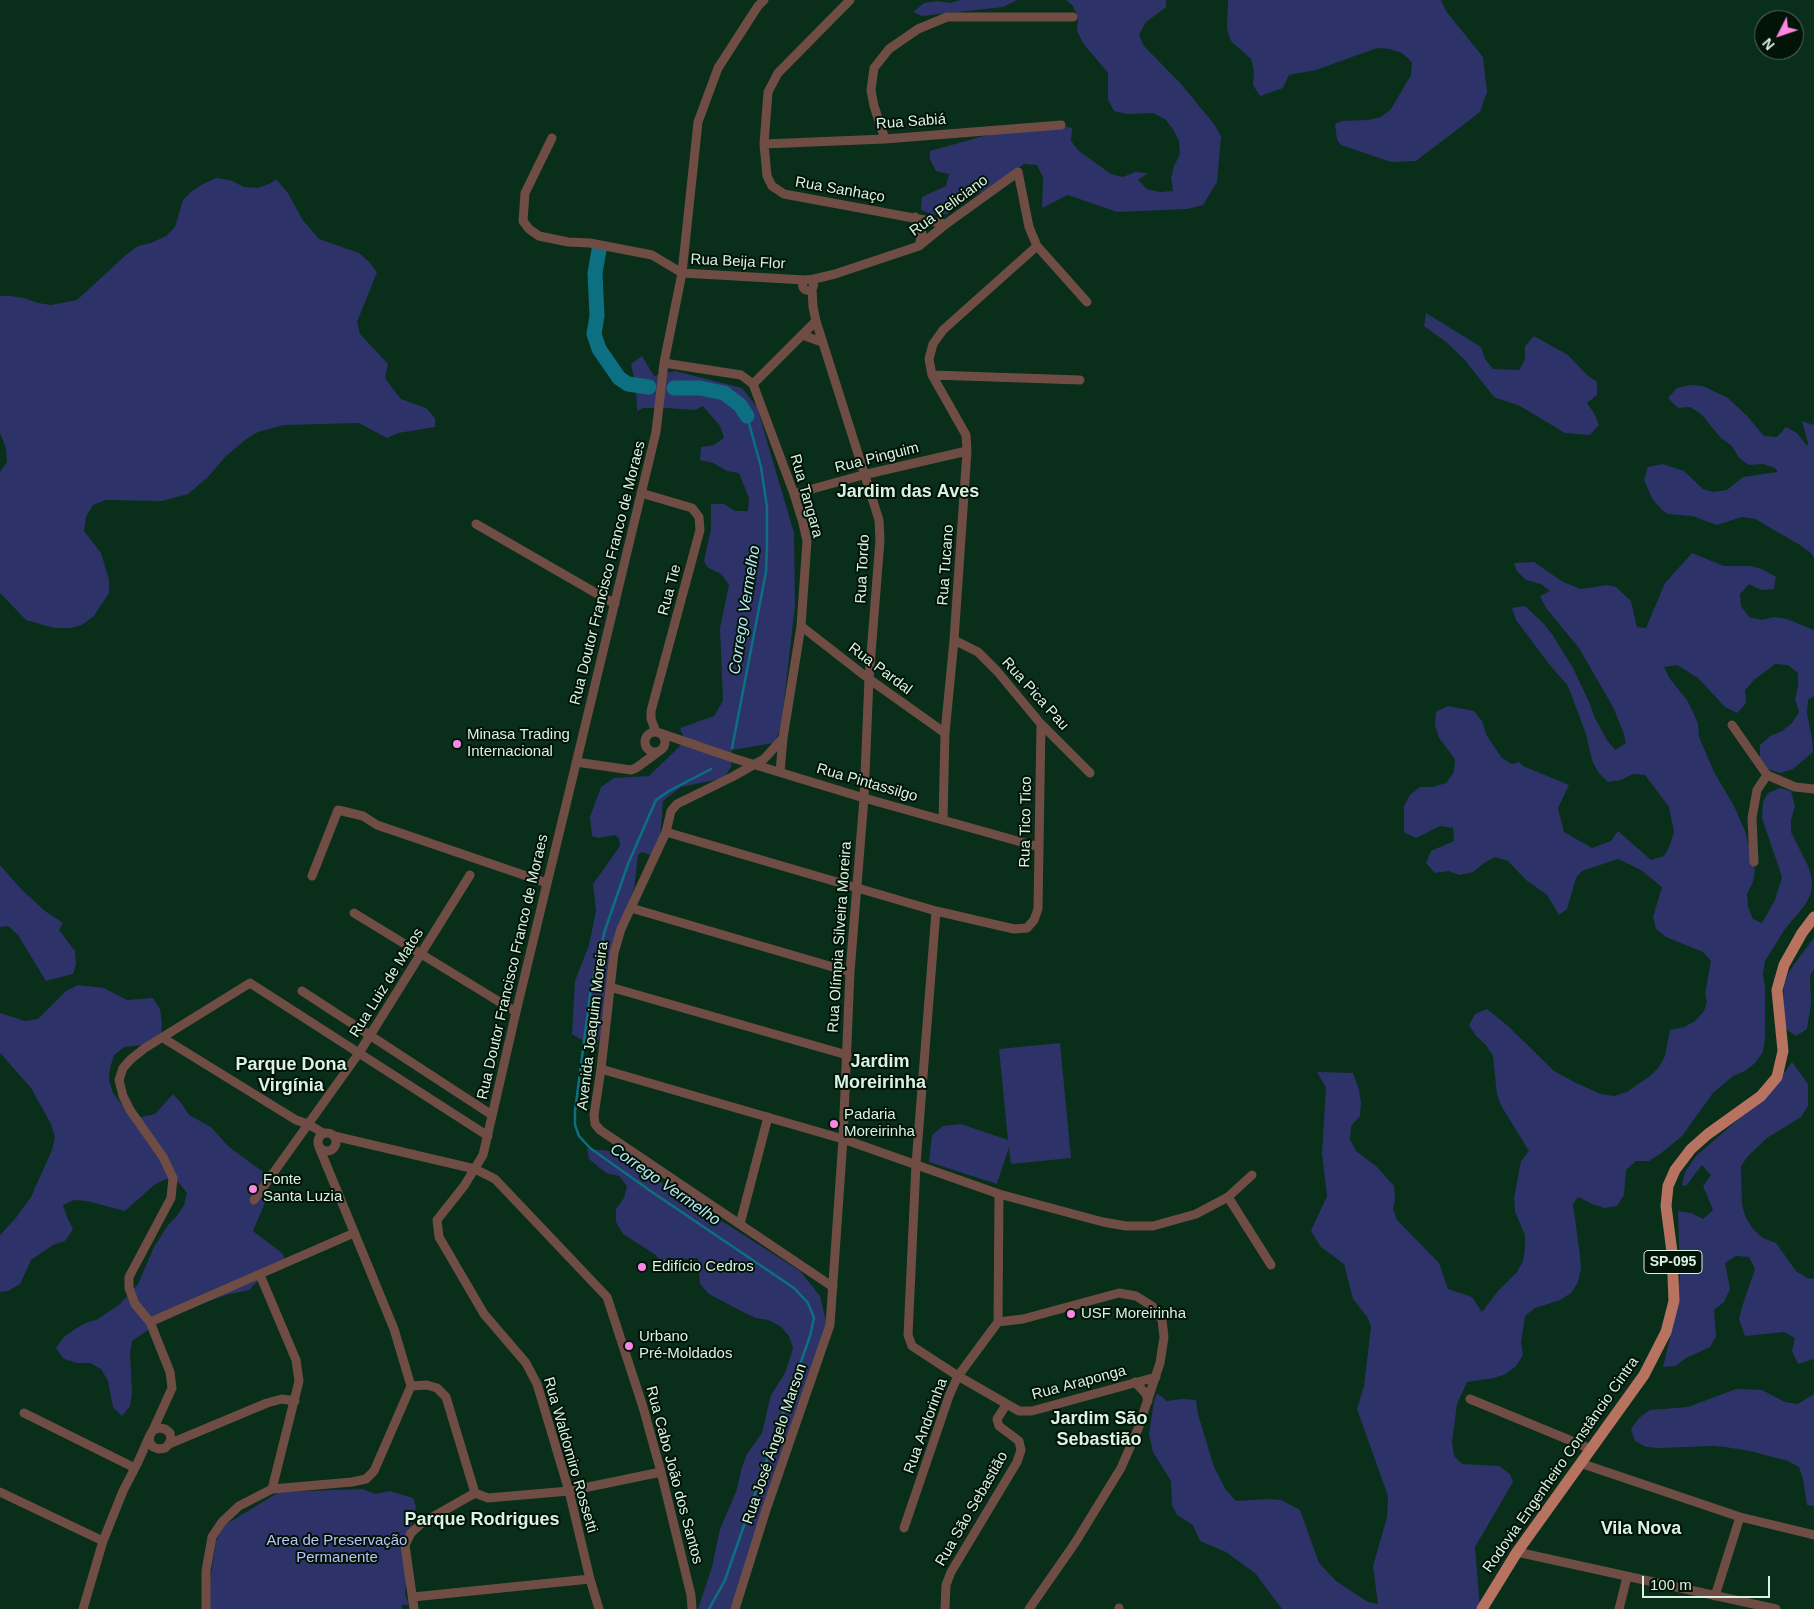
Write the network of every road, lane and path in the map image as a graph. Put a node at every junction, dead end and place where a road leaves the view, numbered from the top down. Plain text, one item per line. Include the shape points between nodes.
1 (764, 0) edge
2 (850, 0) edge
3 (1073, 17) dead end
4 (1061, 125) dead end
5 (552, 138) dead end
6 (885, 138) junction
7 (764, 144) junction
8 (915, 217) junction
9 (946, 224) junction
10 (919, 246) junction
11 (1037, 246) junction
12 (682, 272) junction
13 (808, 285) junction
14 (1087, 302) dead end
15 (813, 308) junction
16 (816, 321) junction
17 (802, 335) junction
18 (822, 342) junction
19 (791, 344) junction
20 (664, 363) junction
21 (932, 375) junction
22 (1080, 380) dead end
23 (753, 384) junction
24 (967, 451) junction
25 (863, 475) junction
26 (641, 493) junction
27 (794, 494) junction
28 (476, 524) dead end
29 (614, 604) junction
30 (801, 626) junction
31 (954, 640) junction
32 (869, 679) junction
33 (1041, 724) junction
34 (1732, 725) dead end
35 (658, 732) junction
36 (945, 734) junction
37 (782, 738) junction
38 (688, 742) junction
39 (645, 745) junction
40 (662, 750) junction
41 (736, 759) junction
42 (576, 762) junction
43 (755, 764) junction
44 (636, 768) junction
45 (780, 772) junction
46 (1090, 773) dead end
47 (1767, 775) junction
48 (732, 777) junction
49 (1814, 789) edge
50 (864, 798) junction
51 (943, 820) junction
52 (666, 832) junction
53 (1039, 847) junction
54 (1754, 862) dead end
55 (470, 875) dead end
56 (312, 876) dead end
57 (547, 883) junction
58 (857, 888) junction
59 (631, 908) junction
60 (936, 911) junction
61 (354, 913) dead end
62 (1814, 917) edge
63 (421, 954) junction
64 (850, 972) junction
65 (610, 987) junction
66 (302, 991) dead end
67 (516, 1012) junction
68 (371, 1035) junction
69 (163, 1038) junction
70 (359, 1053) junction
71 (847, 1055) junction
72 (602, 1069) junction
73 (492, 1115) junction
74 (768, 1117) junction
75 (306, 1127) junction
76 (323, 1134) junction
77 (488, 1136) junction
78 (844, 1139) junction
79 (333, 1144) junction
80 (319, 1145) junction
81 (326, 1162) junction
82 (916, 1164) junction
83 (475, 1169) junction
84 (1252, 1175) dead end
85 (999, 1194) junction
86 (1228, 1197) junction
87 (254, 1200) dead end
88 (740, 1224) junction
89 (354, 1234) junction
90 (1271, 1265) dead end
91 (260, 1275) junction
92 (833, 1287) junction
93 (150, 1322) junction
94 (998, 1322) junction
95 (958, 1376) junction
96 (1156, 1377) junction
97 (1135, 1382) junction
98 (412, 1386) junction
99 (1470, 1399) dead end
100 (295, 1401) junction
101 (1148, 1401) junction
102 (166, 1404) junction
103 (1006, 1404) junction
104 (24, 1412) dead end
105 (167, 1431) junction
106 (151, 1432) junction
107 (185, 1437) junction
108 (169, 1444) junction
109 (1591, 1448) junction
110 (159, 1450) junction
111 (1580, 1463) junction
112 (137, 1465) junction
113 (661, 1472) junction
114 (272, 1489) junction
115 (568, 1491) junction
116 (0, 1492) edge
117 (475, 1494) junction
118 (1740, 1517) junction
119 (904, 1528) dead end
120 (1814, 1535) edge
121 (103, 1541) junction
122 (1517, 1552) junction
123 (1627, 1577) junction
124 (590, 1579) junction
125 (1715, 1596) junction
126 (413, 1597) junction
127 (83, 1609) edge
128 (206, 1609) edge
129 (414, 1609) edge
130 (599, 1609) edge
131 (692, 1609) edge
132 (735, 1609) edge
133 (945, 1609) edge
134 (1029, 1609) edge
135 (1482, 1609) edge
136 (1619, 1609) edge
137 (1776, 1609) edge

1 - 12 street, Rua Doutor Francisco Franco de Moraes via 718,68 698,122
2 - 7 street, Rua Sanhaço via 778,73 768,92
3 - 6 street via 947,18 918,29 889,49 874,68 871,90
4 - 6 street, Rua Sabiá
5 - 12 street via 525,193 523,221 529,229 539,236 568,242 590,242 652,255
6 - 7 street, Rua Sabiá
7 - 8 street, Rua Sanhaço via 767,176 772,186 784,194
8 - 9 street, Rua Sanhaço
8 - 10 street via 922,234
9 - 10 street, Rua Peliciano
9 - 11 street, Rua Peliciano via 1018,172 1029,227
10 - 13 street, Rua Peliciano
11 - 14 street
11 - 21 street, Rua Tucano via 943,330 933,344 930,359
12 - 13 street, Rua Beija Flor via 793,278
12 - 20 street, Rua Doutor Francisco Franco de Moraes
13 - 15 street
15 - 16 street
15 - 19 street
16 - 17 street
16 - 18 street, Rua Tordo
17 - 18 street
17 - 19 street
18 - 25 street, Rua Tordo
19 - 23 street
20 - 23 street via 741,375
20 - 26 street, Rua Doutor Francisco Franco de Moraes via 656,432
21 - 22 street
21 - 24 street, Rua Tucano via 966,435
23 - 27 street, Rua Tangara
24 - 25 street, Rua Pinguim
24 - 31 street, Rua Tucano
25 - 27 street, Rua Pinguim
25 - 32 street, Rua Tordo via 879,520 880,540
26 - 29 street, Rua Doutor Francisco Franco de Moraes
26 - 35 street, Rua Tie via 692,508 699,517 700,530 650,711
27 - 30 street, Rua Tangara via 807,541
28 - 29 street
29 - 42 street, Rua Doutor Francisco Franco de Moraes
30 - 32 street, Rua Pardal
30 - 37 street, Rua Tangara
31 - 33 street, Rua Pica Pau via 978,652
31 - 36 street, Rua Tucano
32 - 36 street, Rua Pardal
32 - 50 street, Rua Tordo
33 - 46 street, Rua Pica Pau
33 - 53 street, Rua Tico Tico
34 - 47 street
35 - 38 street, Rua Pintassilgo
35 - 39 street via 648,734
35 - 40 street via 665,739
36 - 51 street, Rua Tucano
37 - 43 street, Avenida Joaquim Moreira via 771,753
37 - 45 street, Rua Tangara
38 - 40 street
38 - 41 street, Rua Pintassilgo
39 - 40 street via 650,752
39 - 44 street
40 - 44 street
41 - 43 street, Rua Pintassilgo
41 - 48 street
42 - 44 street
42 - 57 street, Rua Doutor Francisco Franco de Moraes
43 - 45 street, Rua Pintassilgo
43 - 48 street, Avenida Joaquim Moreira
45 - 50 street, Rua Pintassilgo
47 - 49 street via 1795,787
47 - 54 street via 1757,790 1752,818
48 - 52 street, Avenida Joaquim Moreira via 678,804 671,811
50 - 51 street, Rua Pintassilgo
50 - 58 street, Rua Olímpia Silveira Moreira
51 - 53 street, Rua Pintassilgo
52 - 58 street
52 - 59 street, Avenida Joaquim Moreira
53 - 60 street, Rua Tico Tico via 1038,909 1027,928 1014,929
55 - 63 street, Rua Luiz de Matos
56 - 57 street via 338,810 363,816 377,825
57 - 67 street, Rua Doutor Francisco Franco de Moraes
58 - 60 street
58 - 64 street, Rua Olímpia Silveira Moreira
59 - 64 street
59 - 65 street, Avenida Joaquim Moreira via 614,953
60 - 82 street, Rua Araponga
61 - 63 street
62 - 109 main road, Rodovia Engenheiro Constâncio Cintra / SP-095 via 1784,965 1777,990 1783,1051 1777,1077 1761,1096 1691,1150 1675,1170 1668,1186 1666,1206 1674,1301 1666,1332 1644,1374
63 - 67 street
63 - 68 street, Rua Luiz de Matos
64 - 71 street, Rua Olímpia Silveira Moreira
65 - 71 street
65 - 72 street, Avenida Joaquim Moreira
66 - 68 street
67 - 73 street, Rua Doutor Francisco Franco de Moraes
68 - 70 street, Rua Luiz de Matos
68 - 73 street
69 - 70 street via 250,983
69 - 75 street
69 - 93 street via 132,1059 123,1068 119,1080 130,1110 163,1157 173,1178 171,1198 129,1277 135,1304
70 - 75 street, Rua Luiz de Matos
70 - 77 street
71 - 78 street, Rua Olímpia Silveira Moreira
72 - 74 street
72 - 88 street, Avenida Joaquim Moreira via 594,1115 600,1130
73 - 77 street, Rua Doutor Francisco Franco de Moraes
74 - 78 street
74 - 88 street
75 - 76 street
75 - 80 street
75 - 87 street, Rua Luiz de Matos
76 - 79 street via 327,1133
76 - 80 street
77 - 83 street, Rua Doutor Francisco Franco de Moraes
78 - 82 street
78 - 92 street, Rua Olímpia Silveira Moreira
79 - 80 street via 322,1150
79 - 81 street
79 - 83 street, Rua Cabo João dos Santos via 353,1141
80 - 81 street
81 - 89 street
82 - 85 street
82 - 95 street, Rua Araponga via 908,1335 912,1346
83 - 113 street, Rua Cabo João dos Santos via 495,1179 607,1297
83 - 115 street, Rua Waldomiro Rossetti via 437,1220 439,1237 484,1314 526,1363 537,1384
84 - 86 street
85 - 86 street via 1126,1226 1153,1226 1196,1214
85 - 94 street
86 - 90 street
88 - 92 street, Avenida Joaquim Moreira
89 - 91 street
89 - 98 street via 394,1330
91 - 93 street
91 - 100 street via 296,1360 299,1380
92 - 132 street, Rua José Ângelo Marson via 830,1325
93 - 102 street via 170,1372 172,1388
94 - 95 street, Rua Andorinha
94 - 96 street via 1023,1319 1119,1293 1136,1296 1152,1306 1162,1320 1164,1337
95 - 103 street, Rua Araponga
95 - 119 street, Rua Andorinha
96 - 97 street, Rua Araponga
96 - 101 street
97 - 101 street via 1143,1389
97 - 103 street, Rua Araponga via 1032,1411 1019,1411
98 - 114 street via 374,1471 366,1479
98 - 117 street via 437,1388 446,1397
99 - 109 street
100 - 107 street via 282,1399 267,1403
100 - 114 street
101 - 134 street via 1121,1468
102 - 105 street
102 - 106 street
103 - 133 street, Rua São Sebastião via 997,1419 999,1426 1018,1441 1021,1450 1017,1462 951,1572 946,1584
104 - 112 street
105 - 106 street via 159,1428
105 - 107 street
105 - 108 street via 171,1439
106 - 110 street via 149,1441
106 - 112 street
107 - 108 street
108 - 110 street
109 - 111 main road, Rodovia Engenheiro Constâncio Cintra / SP-095
110 - 112 street
111 - 118 street
111 - 122 main road, Rodovia Engenheiro Constâncio Cintra / SP-095
112 - 121 street
113 - 115 street
113 - 131 street, Rua Cabo João dos Santos
114 - 128 street via 239,1506 212,1537 206,1570
115 - 117 street via 488,1498
115 - 124 street, Rua Waldomiro Rossetti
116 - 121 street
117 - 126 street via 422,1523 412,1532 405,1545
118 - 120 street
118 - 125 street
121 - 127 street
122 - 123 street
122 - 135 main road, Rodovia Engenheiro Constâncio Cintra / SP-095
123 - 125 street
123 - 136 street
124 - 126 street
124 - 130 street, Rua Waldomiro Rossetti
125 - 137 street
126 - 129 street

